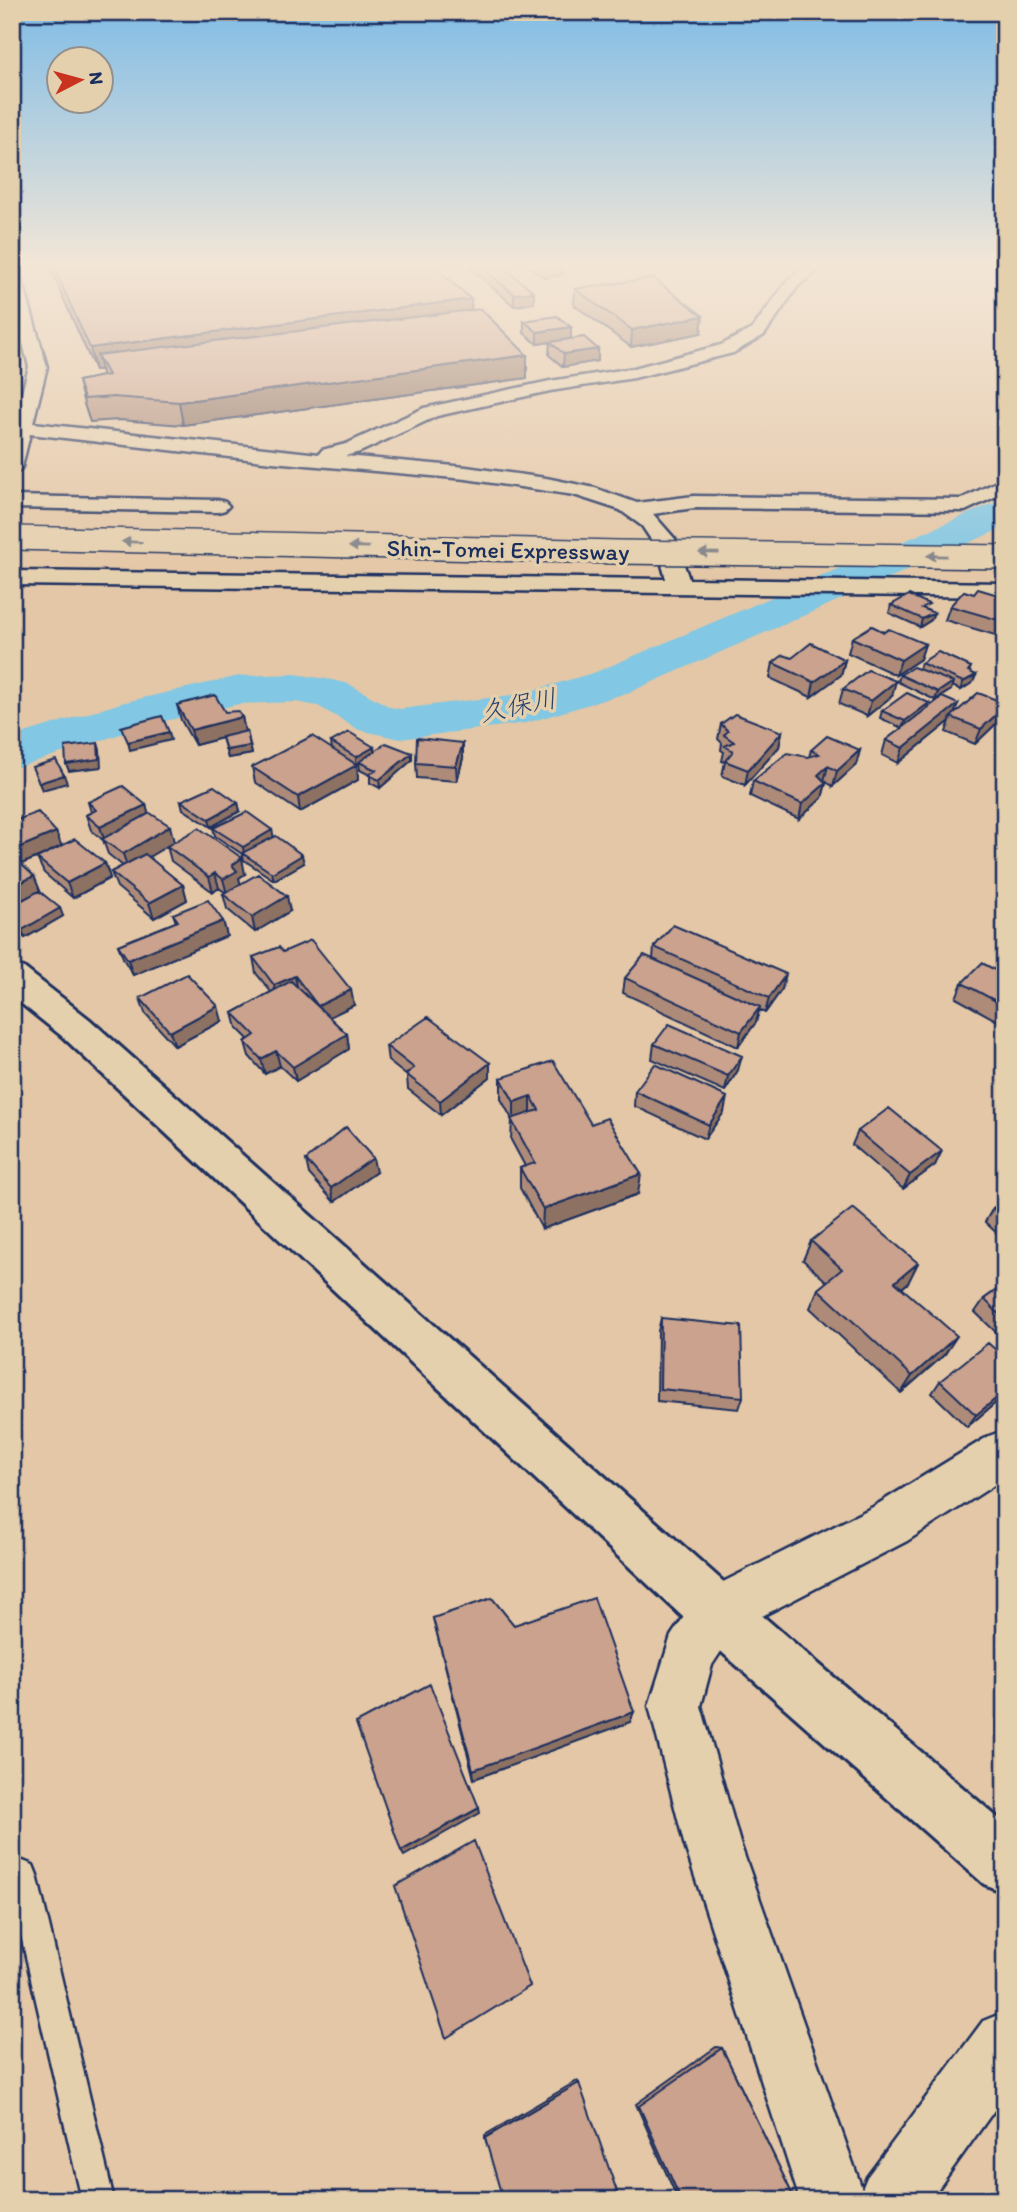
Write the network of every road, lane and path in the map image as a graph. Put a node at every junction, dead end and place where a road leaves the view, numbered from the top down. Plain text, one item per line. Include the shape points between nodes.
1 (37, 371) edge
2 (641, 371) edge
3 (20, 424) edge
4 (309, 459) junction
5 (12, 467) edge
6 (1005, 484) edge
7 (12, 502) edge
8 (218, 506) dead end
9 (633, 510) junction
10 (12, 520) edge
11 (12, 538) edge
12 (1005, 539) edge
13 (1005, 556) edge
14 (12, 578) edge
15 (679, 587) junction
16 (1002, 593) edge
17 (12, 977) edge
18 (1005, 1452) edge
19 (717, 1612) junction
20 (1005, 1863) edge
21 (12, 1883) edge
22 (1005, 2043) edge
23 (98, 2200) edge
24 (833, 2200) edge
25 (890, 2200) edge

1 - 3 street
2 - 4 street via 431,412 354,448
3 - 4 street
3 - 5 street
4 - 9 street via 540,482 606,498
6 - 9 street via 965,505 694,502
7 - 8 street
9 - 15 street via 670,547
10 - 12 main road, Shin-Tomei Expressway
13 -> 11 main road, Shin-Tomei Expressway, bridge
14 - 15 street
15 - 16 street
17 - 19 main road via 76,1028
18 - 19 street via 890,1524
19 - 20 main road
19 - 24 street via 689,1654 675,1706 712,1843
21 - 23 lane via 23,1875
22 - 25 street

